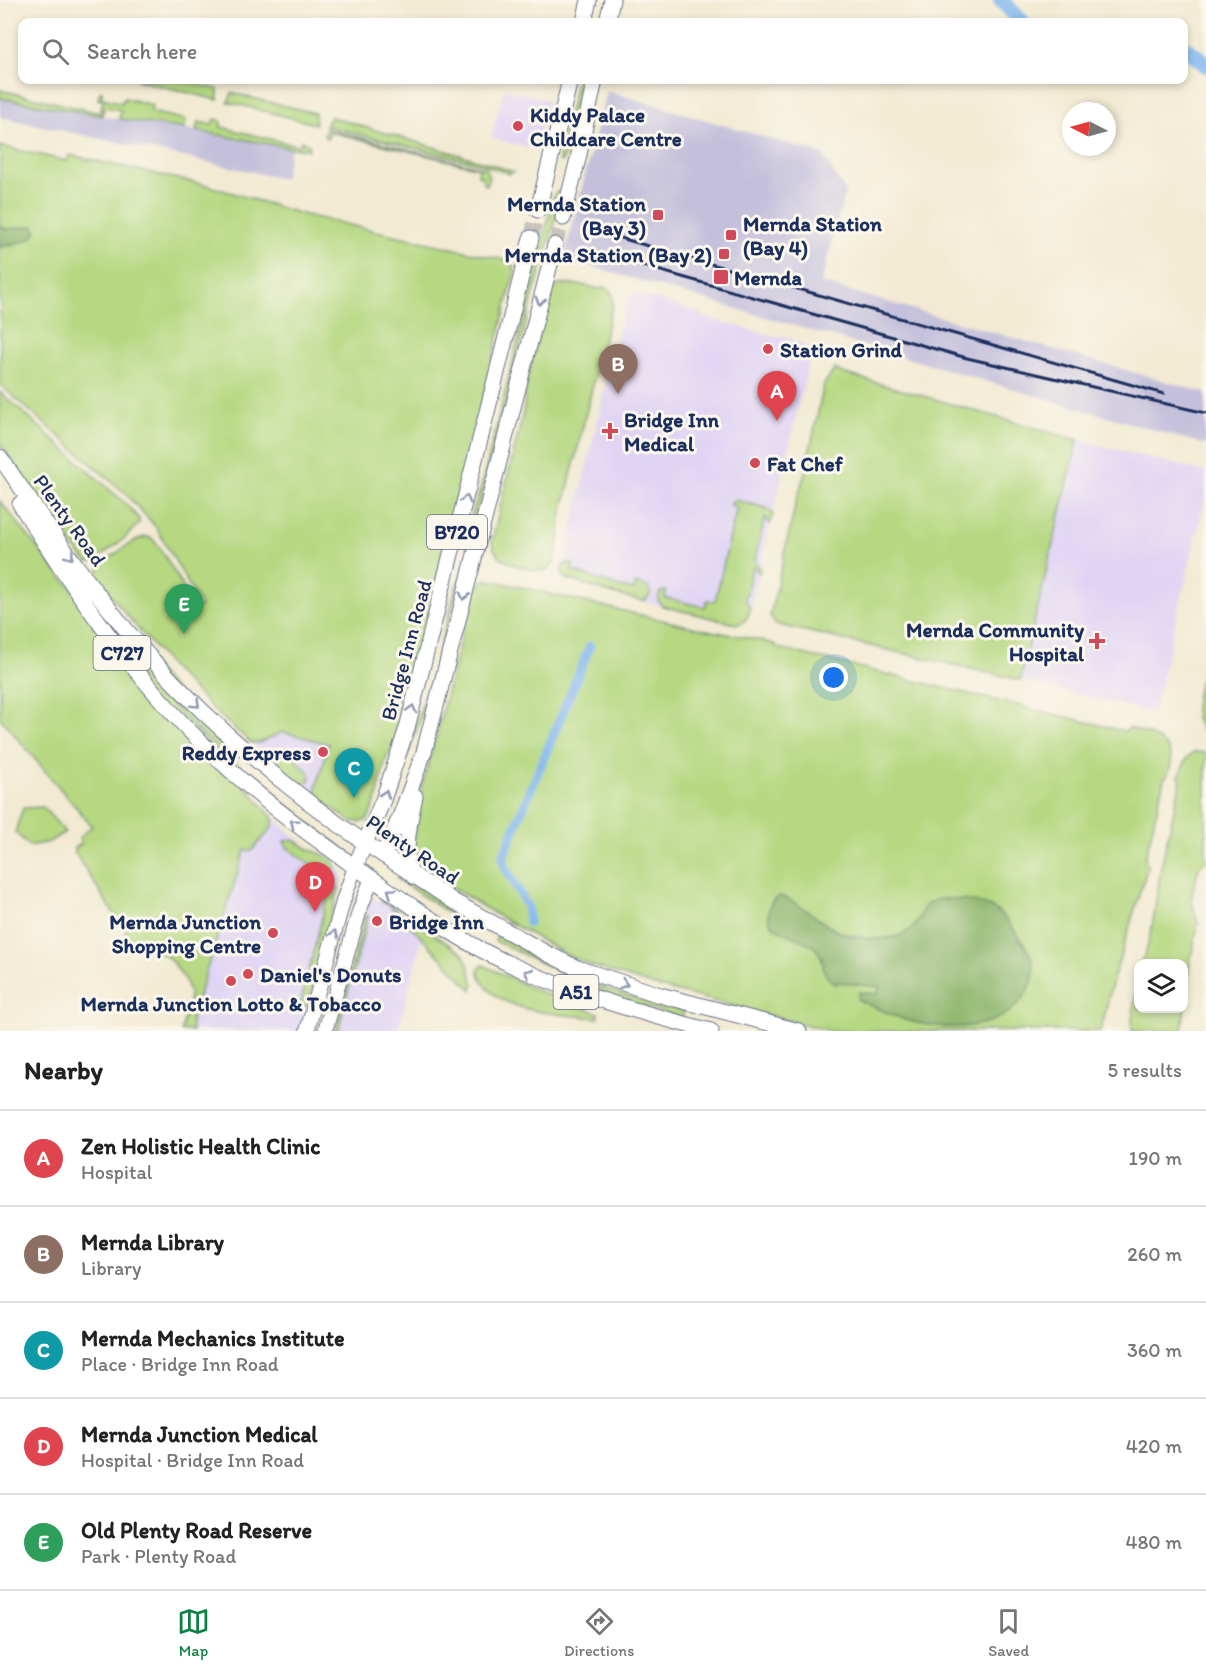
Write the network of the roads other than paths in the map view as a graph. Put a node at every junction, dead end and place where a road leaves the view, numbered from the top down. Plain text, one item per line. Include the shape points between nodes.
1 (590, 0) edge
2 (612, 0) edge
3 (585, 18) edge
4 (608, 18) edge
5 (569, 84) edge
6 (594, 84) edge
7 (547, 172) junction
8 (573, 179) junction
9 (538, 210) tunnel mouth
10 (563, 218) tunnel mouth
11 (531, 238) tunnel mouth
12 (555, 245) tunnel mouth
13 (0, 457) edge
14 (0, 472) edge
15 (451, 558) junction
16 (473, 563) junction
17 (424, 752) junction
18 (365, 843) junction
19 (383, 855) junction
20 (355, 867) junction
21 (414, 877) junction
22 (372, 878) junction
23 (495, 925) junction
24 (475, 946) junction
25 (707, 1007) junction
26 (704, 1029) edge
27 (307, 1031) edge
28 (326, 1031) edge
29 (799, 1031) edge

1 - 3 main road
2 - 4 main road
5 - 7 main road
6 - 8 main road
7 - 8 main road
7 - 9 main road
8 - 10 main road
15 -> 11 main road, Bridge Inn Road / B720
12 -> 16 main road, Bridge Inn Road / B720
13 -> 18 main road, Plenty Road / C727 via 83,575 167,676 277,778
20 -> 14 main road, Plenty Road / C727 via 235,774 154,692 62,570
15 - 16 main road
18 -> 15 main road, Bridge Inn Road / B720 via 404,739
16 -> 17 main road, Bridge Inn Road / B720
17 - 19 main road, Bridge Inn Road / B720
17 - 21 main road via 408,844 408,865
18 - 19 main road, Plenty Road / A51
18 - 20 main road, Bridge Inn Road / B720
19 - 21 main road, Plenty Road / A51
19 - 22 main road, Bridge Inn Road / B720
20 - 22 main road, Plenty Road / A51
27 -> 20 main road, Bridge Inn Road
21 - 23 main road, Plenty Road / A51
24 -> 22 main road, Plenty Road / A51
22 - 28 main road, Bridge Inn Road
23 - 24 main road
23 -> 25 main road, Plenty Road / A51 via 577,968
26 -> 24 main road, Plenty Road / A51 via 565,988
25 - 26 main road
25 - 29 main road, Plenty Road / A51

